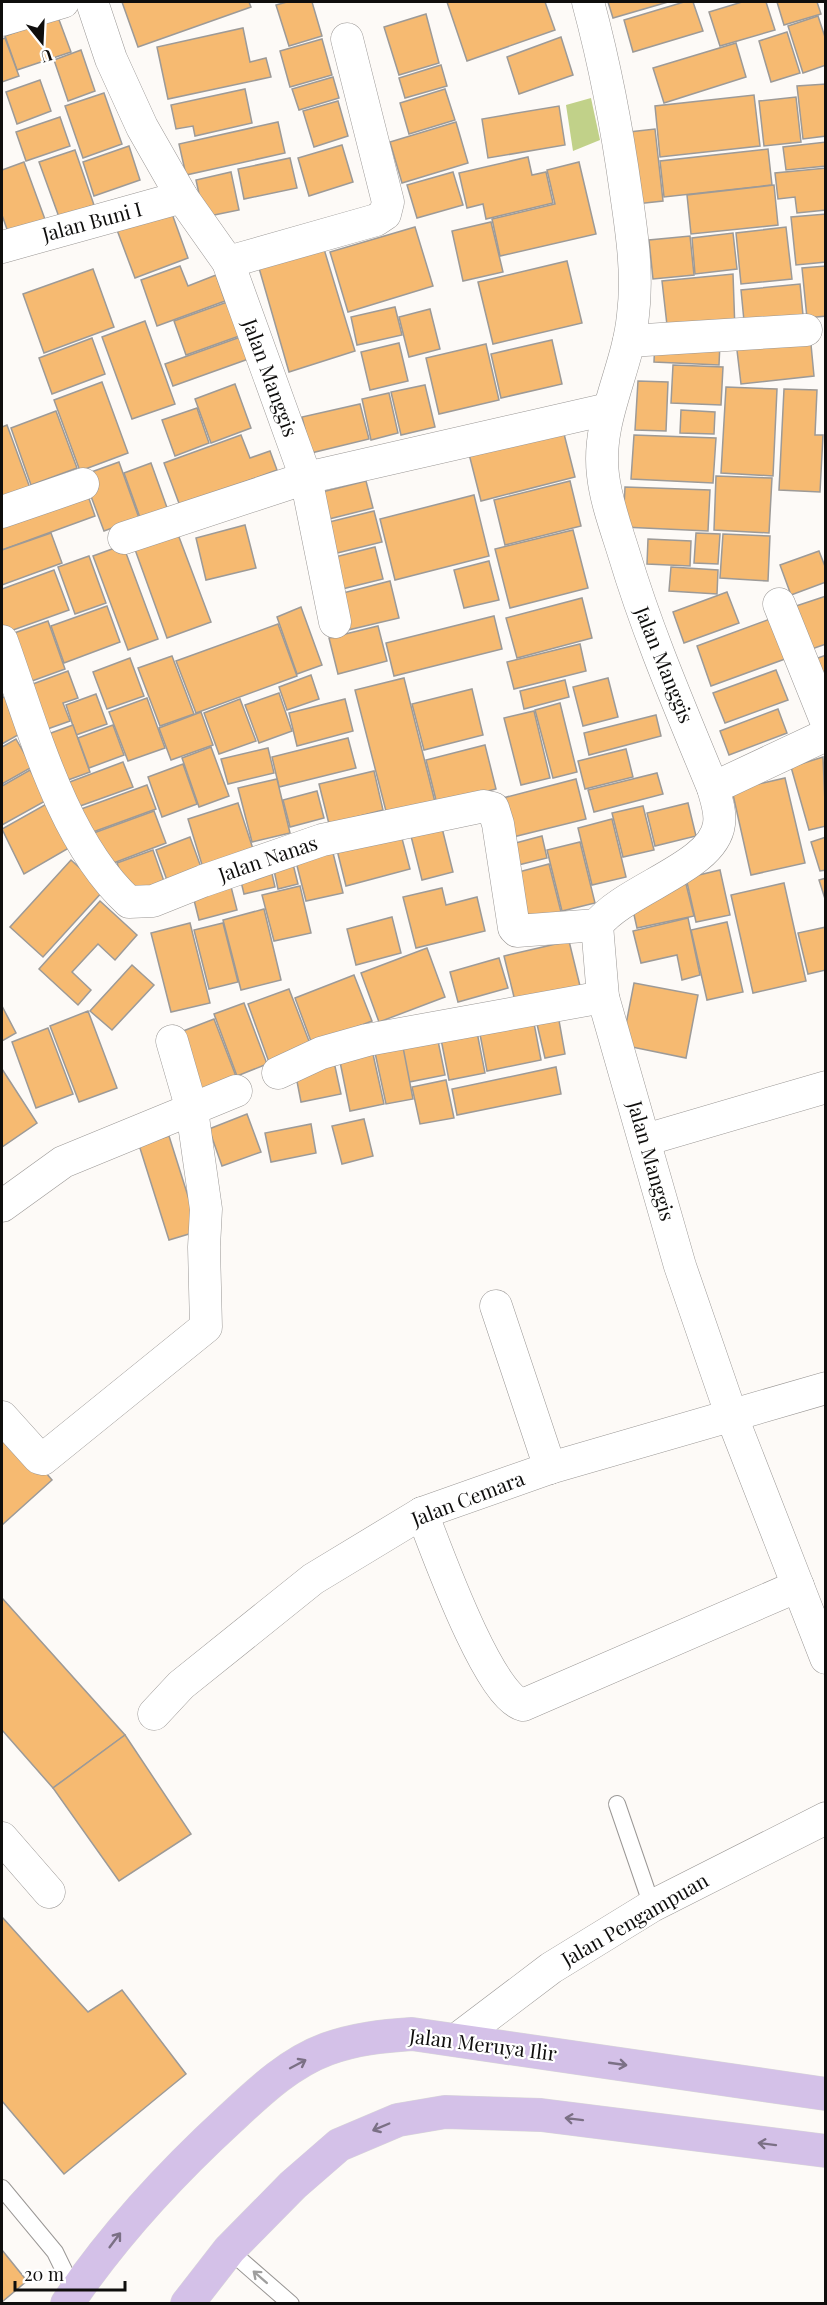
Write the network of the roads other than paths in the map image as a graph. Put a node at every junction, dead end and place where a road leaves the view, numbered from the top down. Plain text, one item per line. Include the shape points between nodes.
1 (63, 2) edge
2 (92, 2) edge
3 (588, 2) edge
4 (2, 20) edge
5 (347, 39) dead end
6 (182, 197) junction
7 (2, 247) edge
8 (228, 262) junction
9 (806, 330) dead end
10 (629, 341) junction
11 (608, 409) junction
12 (306, 478) junction
13 (83, 484) dead end
14 (2, 512) edge
15 (124, 538) dead end
16 (778, 604) dead end
17 (335, 622) dead end
18 (2, 641) edge
19 (825, 721) edge
20 (825, 735) edge
21 (713, 788) junction
22 (597, 925) junction
23 (603, 997) junction
24 (172, 1041) dead end
25 (278, 1073) dead end
26 (825, 1087) edge
27 (236, 1091) dead end
28 (192, 1110) junction
29 (645, 1140) junction
30 (2, 1206) edge
31 (496, 1306) dead end
32 (825, 1388) edge
33 (2, 1417) edge
34 (732, 1417) junction
35 (550, 1468) junction
36 (422, 1513) junction
37 (798, 1586) junction
38 (825, 1658) edge
39 (154, 1714) dead end
40 (617, 1804) dead end
41 (825, 1818) edge
42 (2, 1838) edge
43 (49, 1892) dead end
44 (652, 1906) junction
45 (456, 2040) junction
46 (825, 2094) edge
47 (825, 2151) edge
48 (2, 2188) edge
49 (228, 2250) junction
50 (71, 2298) edge
51 (187, 2304) edge
52 (291, 2304) edge

1 - 4 street
2 - 6 street, Jalan Manggis via 111,59 142,127
3 - 10 street, Jalan Manggis via 616,119 634,250 636,272
5 - 8 street via 388,202 385,214 376,220
6 - 7 street, Jalan Buni I
6 - 8 street, Jalan Manggis
8 - 12 street, Jalan Manggis
9 - 10 street
10 - 11 street, Jalan Manggis via 626,362
11 - 12 street
11 - 21 street, Jalan Manggis via 603,463 608,502 641,610
12 - 15 street
12 - 17 street, Jalan Manggis
13 - 14 street
16 - 19 street
18 - 22 street, Jalan Nanas via 64,811 112,886 129,902 153,902 322,840 484,806 493,808 498,824 514,928 517,931
20 - 21 street
21 - 22 street, Jalan Manggis via 719,825 699,858 621,902
22 - 23 street, Jalan Manggis
23 - 25 street via 367,1040 321,1053
23 - 29 street, Jalan Manggis
24 - 28 street
26 - 29 street
27 - 28 street
28 - 30 street via 63,1162
28 - 33 street via 206,1209 206,1326 43,1459
29 - 34 street, Jalan Manggis via 680,1266
31 - 35 street
32 - 34 street, Jalan Cemara
34 - 35 street, Jalan Cemara
34 - 37 street, Jalan Manggis
35 - 36 street, Jalan Cemara
36 - 37 street via 470,1632 504,1692 515,1704 523,1706
36 - 39 street, Jalan Cemara via 313,1579 181,1685
37 - 38 street, Jalan Manggis
40 - 44 lane
41 - 44 street, Jalan Pengampuan
42 - 43 street
44 - 45 street, Jalan Pengampuan via 551,1968
45 -> 46 main road, Jalan Meruya Ilir
50 -> 45 main road, Jalan Meruya Ilir via 128,2223 182,2163 286,2071 325,2049 368,2037 412,2034
47 -> 49 main road via 541,2115 445,2112 398,2120 339,2145
48 - 50 lane via 55,2252
49 - 51 main road
52 -> 49 lane

